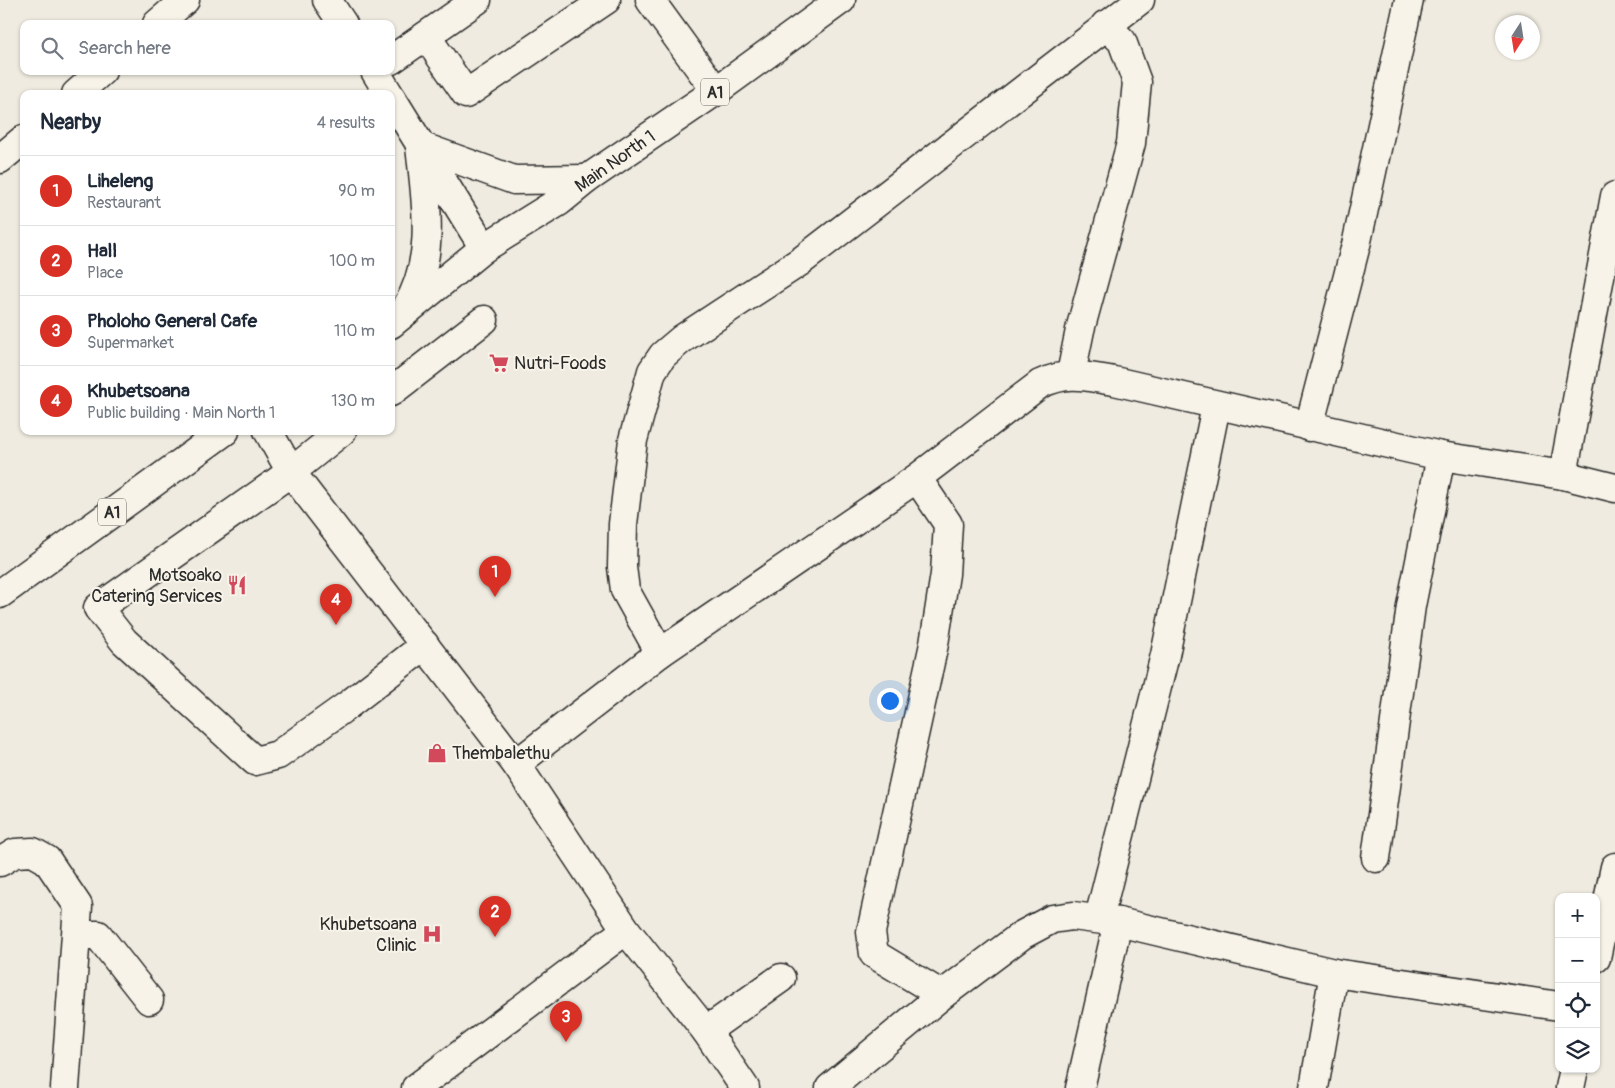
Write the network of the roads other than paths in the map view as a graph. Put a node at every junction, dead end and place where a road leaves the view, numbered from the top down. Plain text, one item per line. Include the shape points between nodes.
1 (185, 0) edge
2 (327, 0) edge
3 (478, 0) edge
4 (606, 0) edge
5 (650, 0) edge
6 (841, 0) edge
7 (1140, 0) edge
8 (1409, 0) edge
9 (162, 20) edge
10 (340, 20) edge
11 (1105, 25) junction
12 (426, 36) junction
13 (395, 57) edge
14 (97, 75) edge
15 (378, 75) edge
16 (81, 90) edge
17 (387, 90) edge
18 (716, 91) junction
19 (395, 104) edge
20 (20, 142) edge
21 (420, 146) junction
22 (0, 159) edge
23 (587, 179) junction
24 (1615, 196) edge
25 (484, 248) junction
26 (484, 320) dead end
27 (395, 321) edge
28 (1071, 374) junction
29 (395, 389) edge
30 (1216, 406) junction
31 (1310, 427) junction
32 (219, 435) edge
33 (270, 435) edge
34 (337, 435) edge
35 (1441, 456) junction
36 (291, 472) junction
37 (1563, 475) junction
38 (917, 478) junction
39 (1615, 488) edge
40 (0, 594) edge
41 (425, 646) junction
42 (660, 653) junction
43 (516, 764) junction
44 (1376, 858) dead end
45 (0, 862) edge
46 (1615, 867) edge
47 (1109, 920) junction
48 (626, 930) junction
49 (77, 935) junction
50 (1600, 939) edge
51 (1334, 973) junction
52 (781, 978) dead end
53 (942, 995) junction
54 (149, 1000) dead end
55 (1555, 1005) edge
56 (706, 1031) junction
57 (1573, 1073) edge
58 (66, 1088) edge
59 (416, 1088) edge
60 (745, 1088) edge
61 (830, 1088) edge
62 (1080, 1088) edge
63 (1314, 1088) edge
64 (1570, 1088) edge

1 - 9 street
2 - 10 street
3 - 12 street
4 - 12 street via 466,94
5 - 18 street
6 - 18 street, Main North 1 / A1
7 - 11 street
8 - 31 street via 1357,241
11 - 28 street via 1122,41 1137,82 1131,143
11 - 42 street via 801,261 682,339 663,355 652,371 633,440 623,524 622,567 625,590
12 - 13 street
14 - 16 street
15 - 17 street
18 - 23 street, Main North 1 / A1
19 - 21 street
20 - 22 street
21 - 23 street via 514,180
21 - 25 street
21 - 27 street via 428,233 424,261 412,298
23 - 25 street, Main North 1 / A1 via 560,202
24 - 37 street
25 - 27 street, Main North 1 / A1
26 - 29 street
28 - 30 street
28 - 38 street via 1040,384
30 - 31 street
30 - 47 street
31 - 35 street
32 - 40 street, A1
33 - 36 street
34 - 36 street
35 - 37 street
35 - 44 street via 1412,606
36 - 41 street
36 - 41 street via 98,608 124,641 255,761 278,755
37 - 39 street
38 - 42 street
38 - 53 street via 948,524 945,574 934,644 871,932 874,954
41 - 43 street
42 - 43 street
43 - 48 street
45 - 49 street via 15,854 33,852 47,860 78,906
46 - 50 street
47 - 51 street
47 - 53 street via 1074,916 1052,919 1022,934
47 - 62 street
48 - 56 street
48 - 59 street
49 - 54 street via 98,935
49 - 58 street
51 - 55 street
51 - 63 street
52 - 56 street
53 - 61 street
56 - 60 street
57 - 64 street

